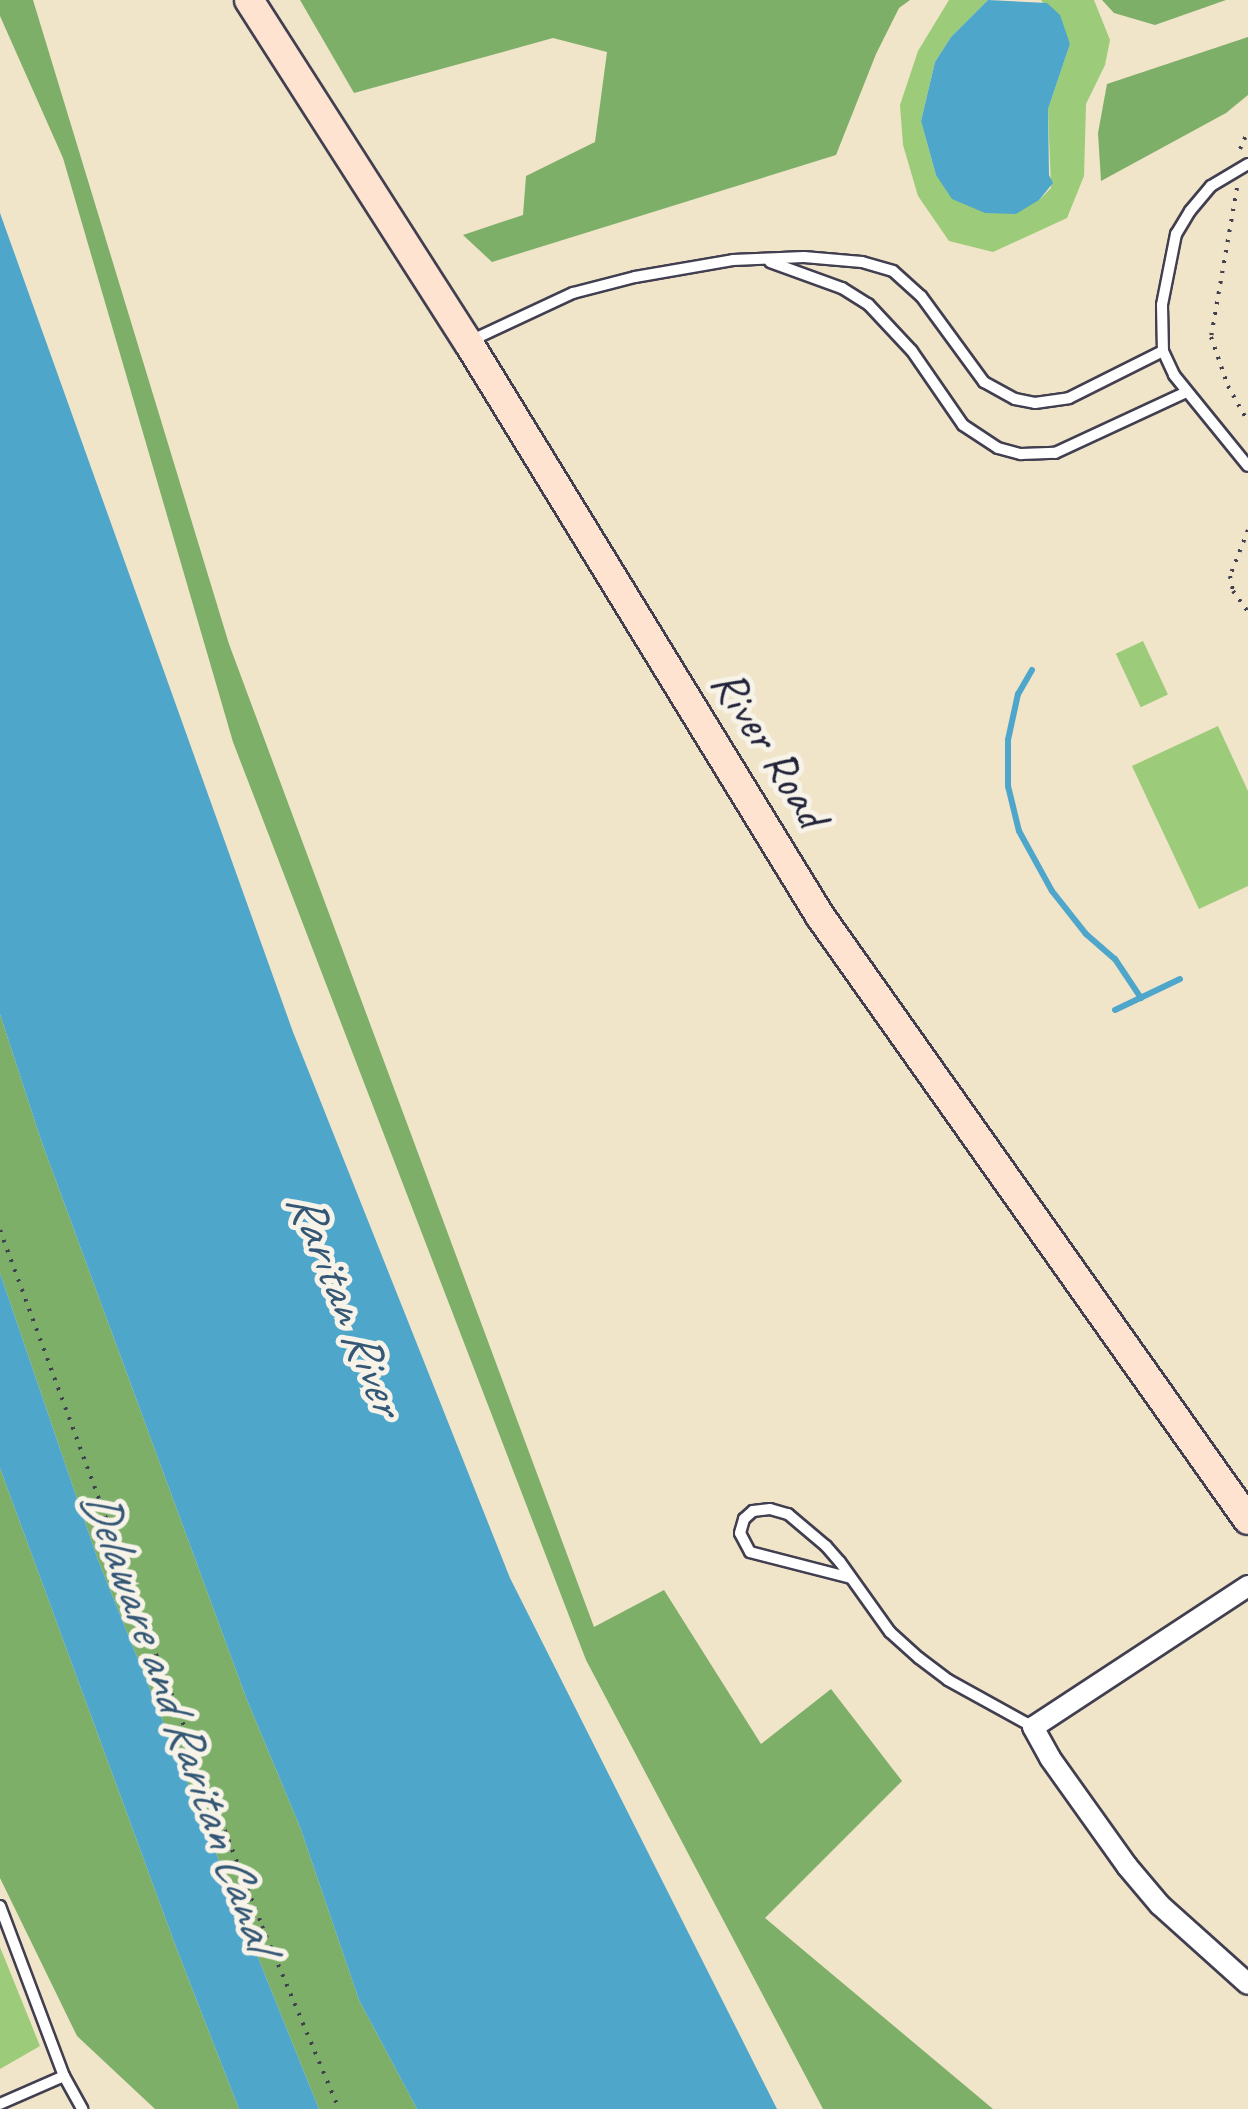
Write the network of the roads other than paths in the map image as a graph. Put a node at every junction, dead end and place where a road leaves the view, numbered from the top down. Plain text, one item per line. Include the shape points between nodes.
1 (249, 0) edge
2 (1243, 166) edge
3 (764, 260) junction
4 (468, 342) junction
5 (1163, 350) junction
6 (1184, 394) junction
7 (1248, 466) edge
8 (1248, 1520) edge
9 (851, 1578) junction
10 (1248, 1586) edge
11 (1033, 1727) junction
12 (0, 1906) edge
13 (1248, 1984) edge
14 (64, 2076) junction
15 (0, 2104) edge
16 (82, 2109) edge

1 - 4 main road, River Road
2 - 5 lane via 1211,186 1176,234 1162,306
3 - 4 lane via 671,269 573,293
3 - 5 lane via 804,257 893,271 921,296 984,382 1015,400 1069,398
3 - 6 lane via 868,304 912,351 963,425 998,448 1054,453
4 - 8 main road, River Road via 820,916
5 - 6 lane
6 - 7 lane
9 - 9 lane via 750,1552 740,1533 744,1519 770,1509 788,1514
9 - 11 lane via 890,1632 919,1658
10 - 11 street
11 - 13 street via 1160,1905
12 - 14 lane
14 - 15 lane
14 - 16 lane

